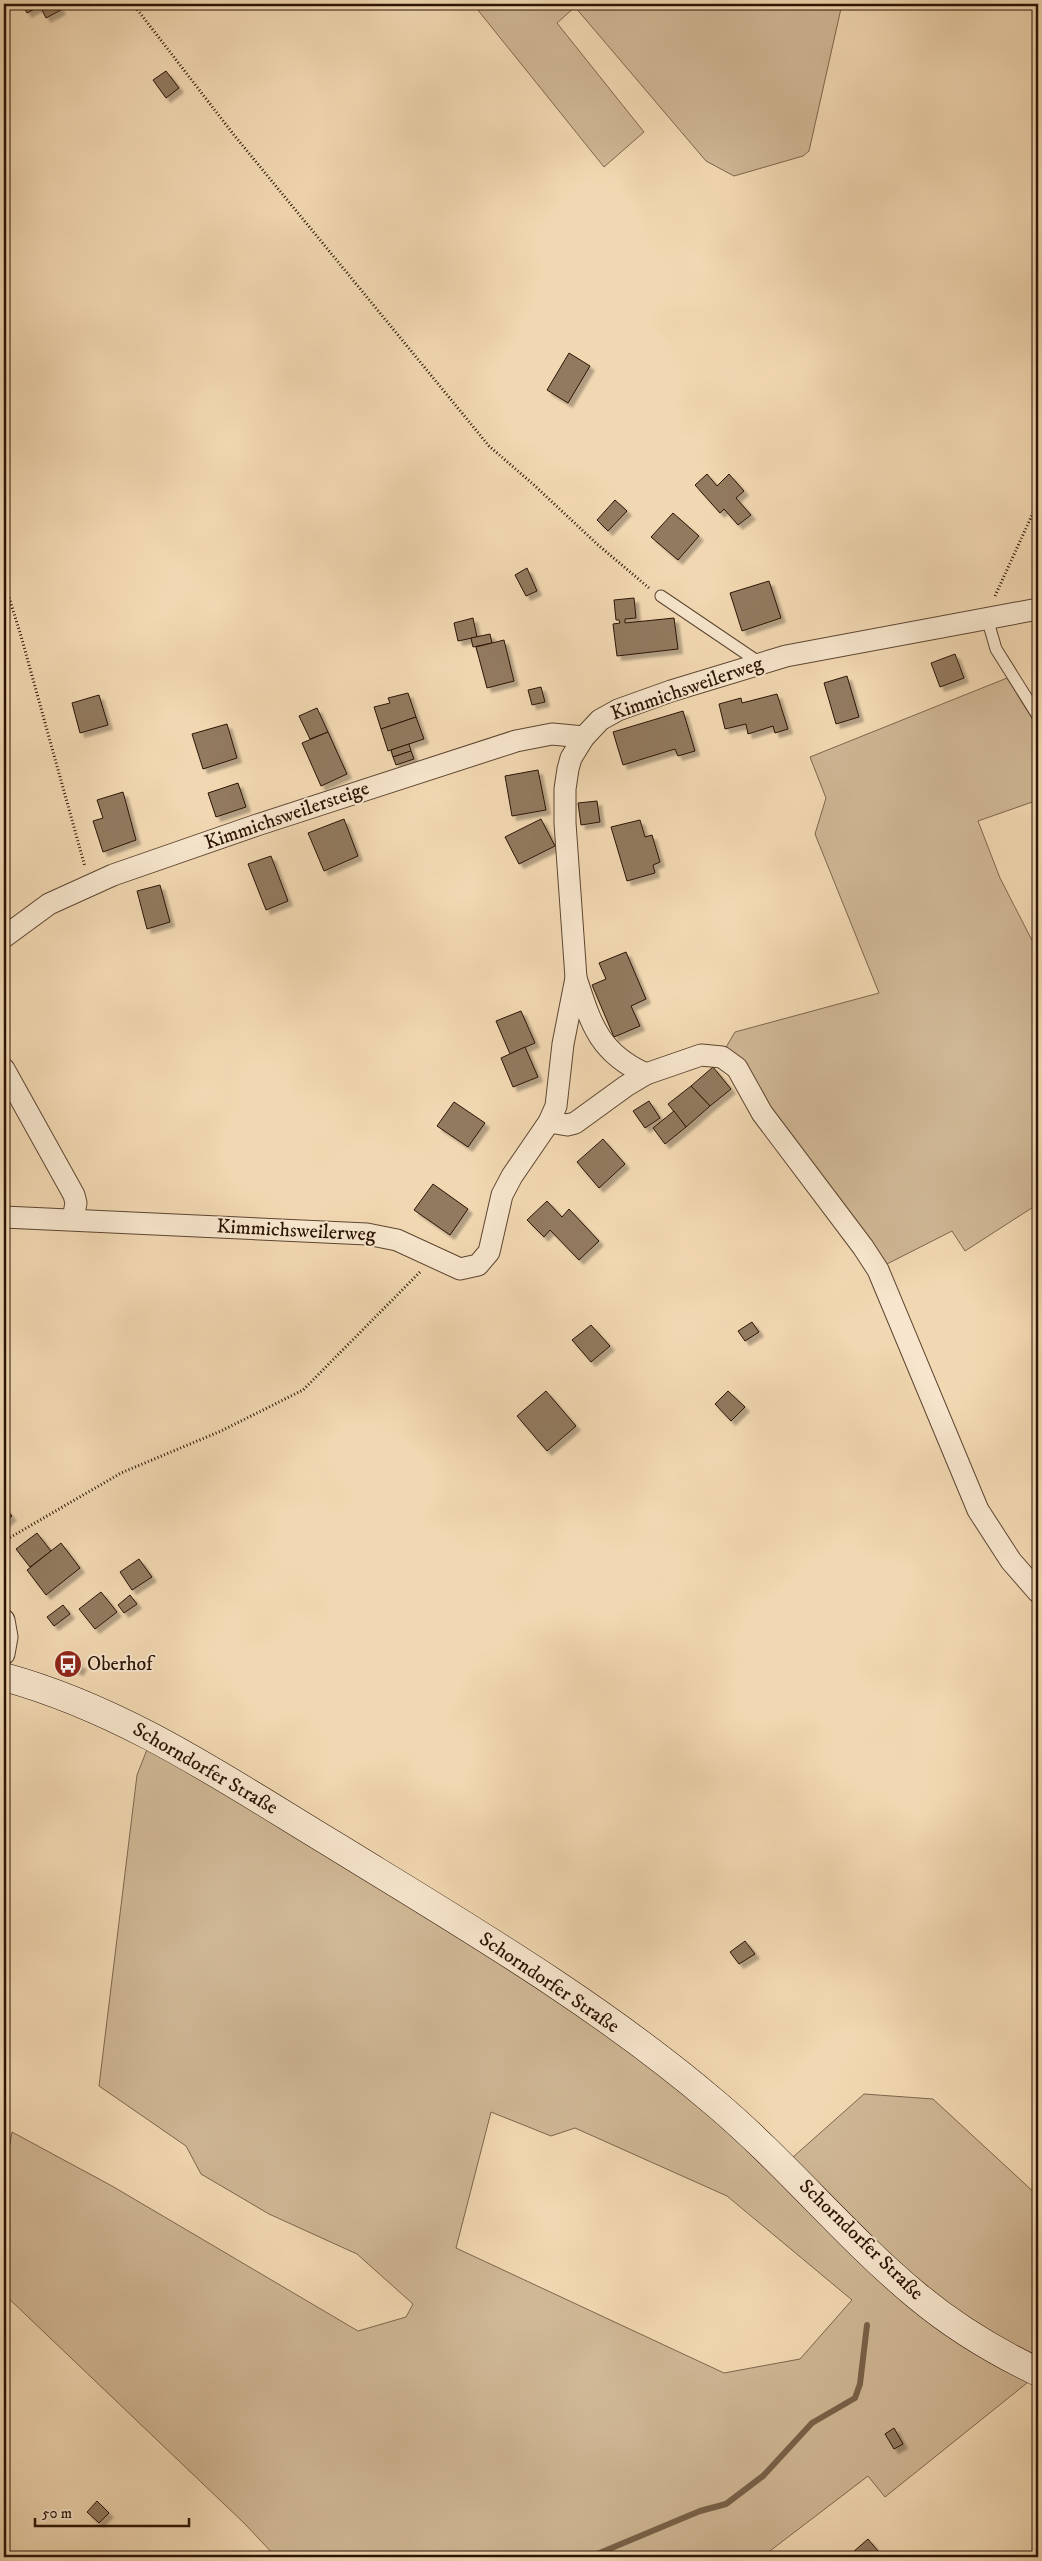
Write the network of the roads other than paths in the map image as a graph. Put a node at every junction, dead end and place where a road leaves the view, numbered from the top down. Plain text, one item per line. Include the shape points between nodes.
1 (660, 596) road end
2 (1038, 609) edge
3 (987, 618) junction
4 (760, 663) junction
5 (1038, 716) edge
6 (584, 737) junction
7 (4, 938) edge
8 (576, 978) junction
9 (4, 1069) edge
10 (646, 1074) junction
11 (549, 1122) junction
12 (4, 1216) edge
13 (73, 1219) junction
14 (1038, 1592) edge
15 (4, 1620) edge
16 (4, 1654) edge
17 (4, 1677) edge
18 (1038, 2372) edge

1 - 4 lane
2 - 3 street, Kimmichsweilerweg
3 - 4 street, Kimmichsweilerweg
3 - 5 lane via 996,650
4 - 6 street, Kimmichsweilerweg via 618,710 600,720
6 - 7 street, Kimmichsweilersteige via 552,734 516,741 258,825 88,886 49,904
6 - 8 street, Kimmichsweilerweg via 571,758 565,789 567,868
8 - 10 street, Kimmichsweilerweg via 600,1040 624,1063
8 - 11 street, Kimmichsweilerweg via 563,1044 556,1106
9 - 13 street via 74,1196
10 - 11 street via 575,1123
10 - 14 street via 701,1056 722,1057 738,1068 780,1138 878,1270 978,1510 1011,1560
11 - 13 street, Kimmichsweilerweg via 512,1176 502,1195 491,1247 482,1262 472,1268 460,1269 398,1240 367,1234
12 - 13 street, Kimmichsweilerweg
15 - 16 street via 7,1637
17 - 18 main road, Schorndorfer Straße via 90,1707 153,1737 373,1869 572,1996 716,2103 931,2308 972,2336

